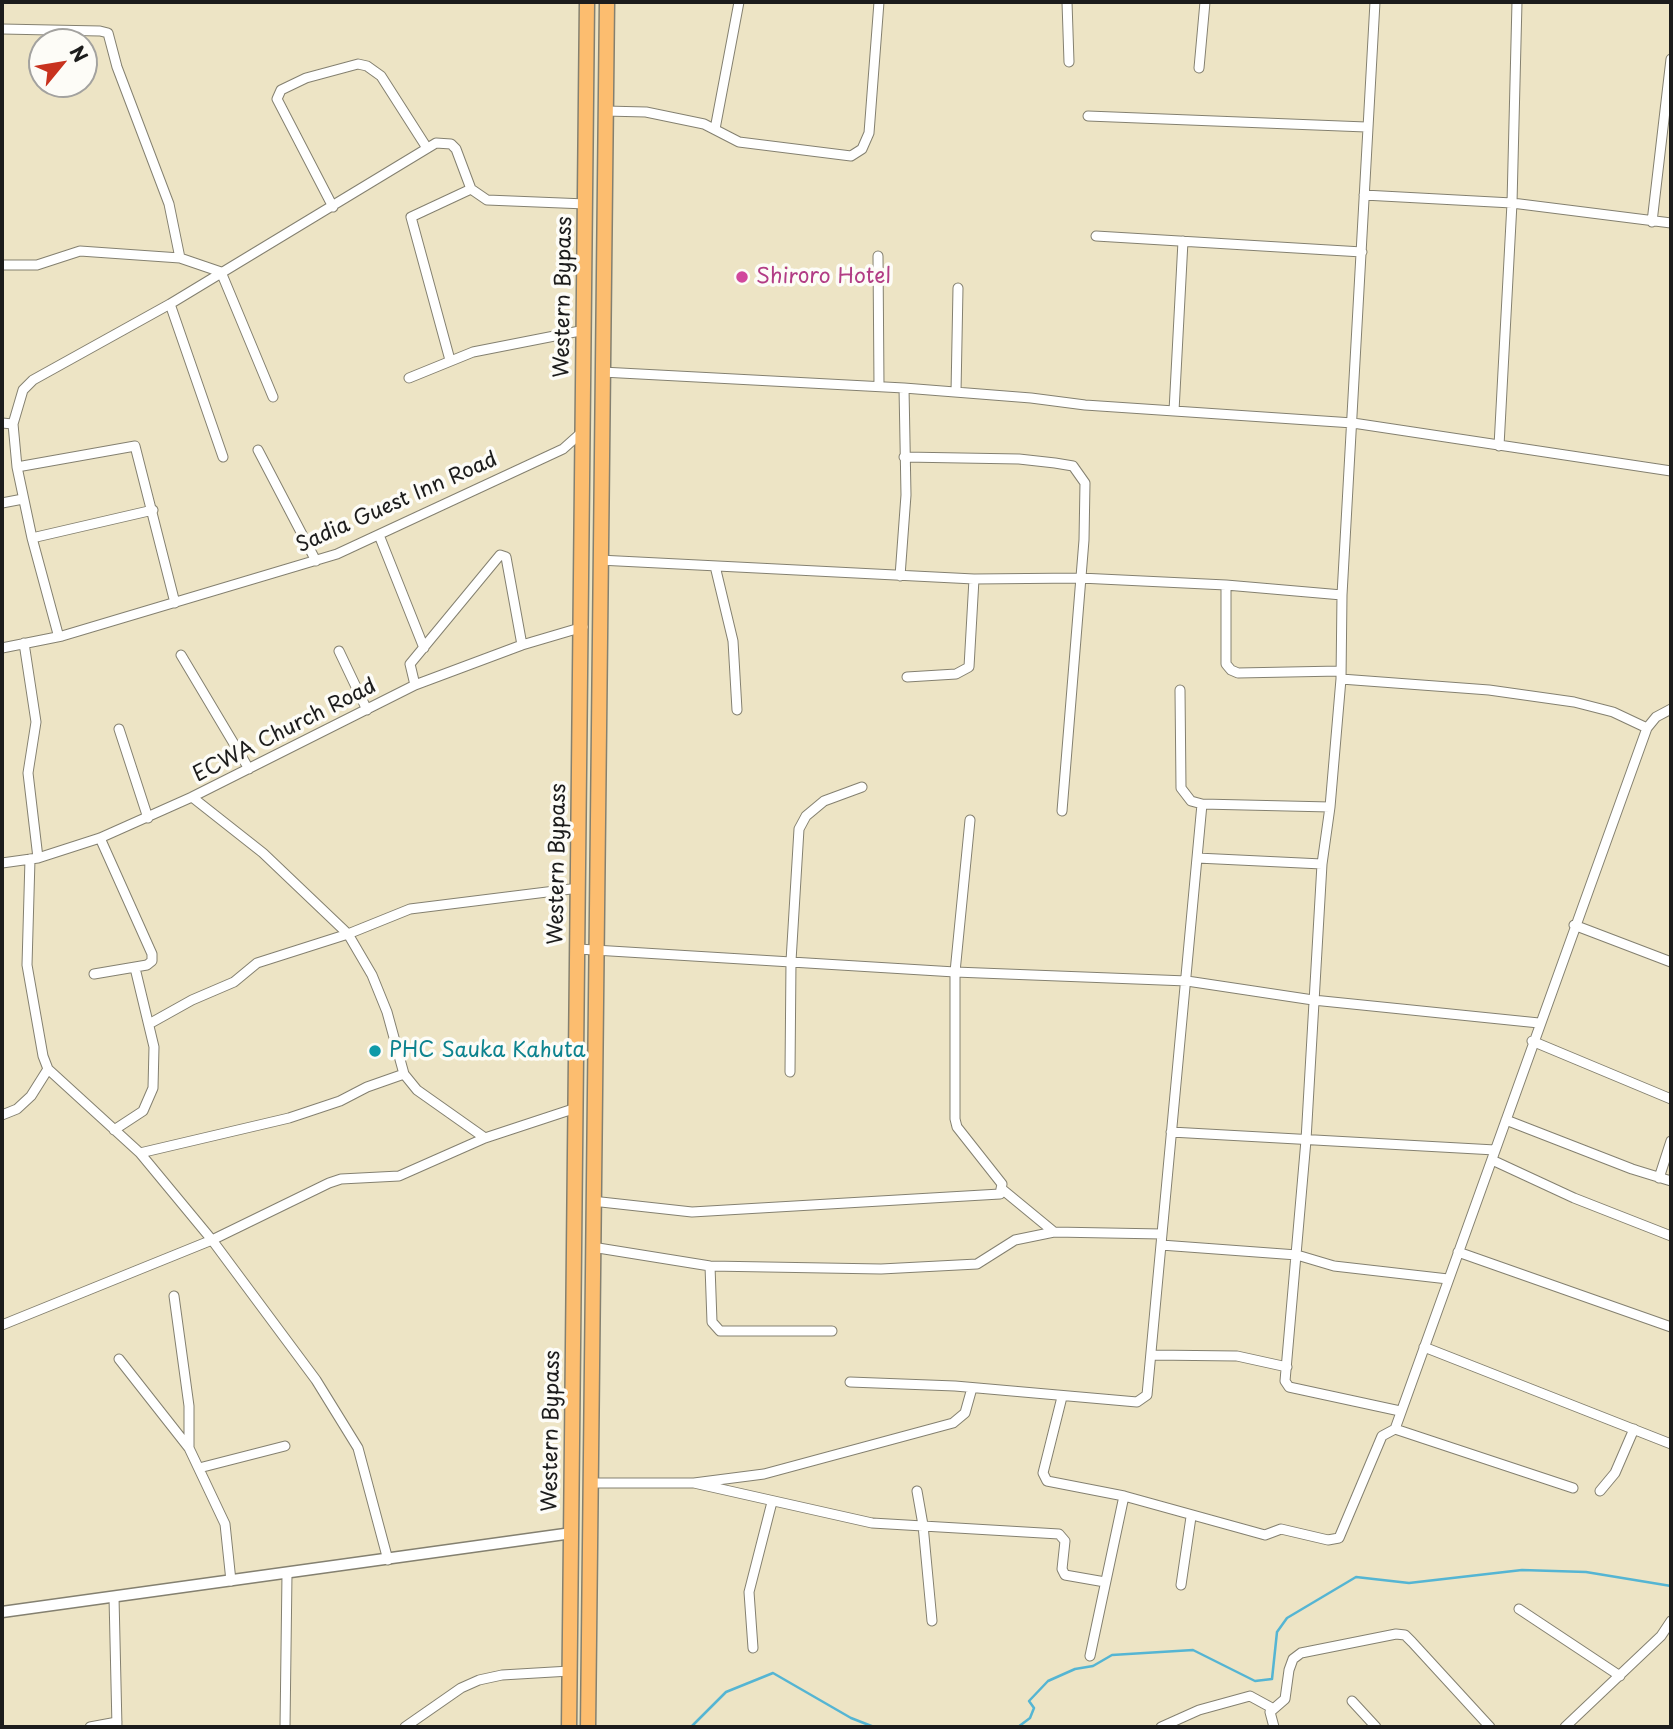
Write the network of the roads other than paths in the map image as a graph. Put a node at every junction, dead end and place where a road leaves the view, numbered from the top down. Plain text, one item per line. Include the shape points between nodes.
1 (587, 2) edge
2 (607, 2) edge
3 (739, 2) edge
4 (879, 2) edge
5 (1067, 2) edge
6 (1205, 2) edge
7 (1375, 2) edge
8 (1517, 2) edge
9 (2, 29) edge
10 (1671, 59) edge
11 (1069, 62) dead end
12 (1199, 68) dead end
13 (605, 111) junction
14 (1088, 117) dead end
15 (1366, 127) junction
16 (715, 129) junction
17 (427, 148) junction
18 (471, 189) junction
19 (1364, 195) junction
20 (1512, 203) junction
21 (586, 204) junction
22 (333, 207) junction
23 (1652, 222) junction
24 (1671, 223) edge
25 (1096, 236) dead end
26 (1184, 241) junction
27 (1362, 252) junction
28 (878, 256) dead end
29 (180, 258) junction
30 (2, 265) edge
31 (221, 272) junction
32 (958, 288) dead end
33 (170, 304) junction
34 (585, 330) junction
35 (450, 359) junction
36 (602, 372) junction
37 (409, 378) dead end
38 (880, 386) junction
39 (904, 388) junction
40 (956, 392) junction
41 (273, 397) dead end
42 (1174, 411) junction
43 (2, 423) edge
44 (1353, 423) junction
45 (13, 424) junction
46 (582, 432) junction
47 (1499, 446) junction
48 (563, 449) junction
49 (258, 450) dead end
50 (223, 457) dead end
51 (904, 457) junction
52 (582, 463) junction
53 (17, 467) junction
54 (1671, 471) edge
55 (23, 499) junction
56 (2, 503) edge
57 (153, 510) junction
58 (379, 535) junction
59 (32, 538) junction
60 (599, 560) junction
61 (316, 561) junction
62 (715, 566) junction
63 (900, 576) junction
64 (1080, 578) junction
65 (974, 579) junction
66 (1226, 585) junction
67 (1342, 595) junction
68 (175, 603) junction
69 (583, 627) junction
70 (58, 634) junction
71 (24, 643) junction
72 (522, 645) junction
73 (2, 648) edge
74 (424, 648) junction
75 (339, 651) dead end
76 (181, 655) dead end
77 (1340, 675) junction
78 (907, 677) dead end
79 (415, 685) junction
80 (1180, 690) dead end
81 (1671, 709) edge
82 (367, 710) junction
83 (737, 710) dead end
84 (1647, 728) junction
85 (119, 729) dead end
86 (249, 769) junction
87 (862, 787) dead end
88 (192, 797) junction
89 (1202, 804) junction
90 (1330, 807) junction
91 (1062, 811) dead end
92 (148, 818) junction
93 (970, 820) dead end
94 (100, 838) junction
95 (34, 858) junction
96 (1198, 858) junction
97 (2, 863) edge
98 (1322, 864) junction
99 (579, 888) junction
100 (1574, 925) junction
101 (348, 934) junction
102 (578, 949) junction
103 (596, 949) junction
104 (791, 961) junction
105 (1671, 962) edge
106 (135, 968) junction
107 (955, 972) junction
108 (94, 974) dead end
109 (1187, 981) junction
110 (1314, 1000) junction
111 (1539, 1023) junction
112 (149, 1024) junction
113 (1532, 1041) junction
114 (48, 1069) junction
115 (790, 1072) dead end
116 (404, 1074) junction
117 (1671, 1099) edge
118 (576, 1108) junction
119 (2, 1115) edge
120 (1506, 1120) junction
121 (114, 1130) junction
122 (1171, 1132) junction
123 (485, 1138) junction
124 (1306, 1140) junction
125 (1671, 1141) edge
126 (140, 1153) junction
127 (1493, 1155) junction
128 (1659, 1178) junction
129 (1671, 1181) edge
130 (1003, 1190) junction
131 (592, 1201) junction
132 (1054, 1231) junction
133 (1162, 1234) junction
134 (1671, 1236) edge
135 (212, 1240) junction
136 (1161, 1245) junction
137 (592, 1247) junction
138 (1458, 1252) junction
139 (1297, 1255) junction
140 (710, 1266) junction
141 (1448, 1279) junction
142 (174, 1296) dead end
143 (2, 1325) edge
144 (1671, 1327) edge
145 (832, 1331) dead end
146 (1424, 1347) junction
147 (1152, 1355) junction
148 (119, 1359) dead end
149 (1287, 1367) junction
150 (850, 1382) dead end
151 (971, 1388) junction
152 (1062, 1397) junction
153 (1400, 1411) junction
154 (1395, 1429) junction
155 (1634, 1429) junction
156 (1671, 1444) edge
157 (285, 1446) dead end
158 (189, 1448) junction
159 (200, 1468) junction
160 (591, 1483) junction
161 (694, 1483) junction
162 (1573, 1488) dead end
163 (917, 1491) dead end
164 (1600, 1492) dead end
165 (1124, 1496) junction
166 (772, 1502) junction
167 (1191, 1517) junction
168 (923, 1525) junction
169 (572, 1533) junction
170 (388, 1560) junction
171 (287, 1574) junction
172 (232, 1581) junction
173 (1105, 1582) junction
174 (1181, 1584) dead end
175 (114, 1597) junction
176 (1519, 1609) dead end
177 (2, 1612) edge
178 (932, 1621) dead end
179 (1671, 1621) edge
180 (752, 1648) dead end
181 (1090, 1656) dead end
182 (570, 1671) junction
183 (1620, 1676) junction
184 (1352, 1701) dead end
185 (1272, 1709) junction
186 (1183, 1723) edge
187 (117, 1725) edge
188 (90, 1727) edge
189 (285, 1727) edge
190 (405, 1727) edge
191 (569, 1727) edge
192 (588, 1727) edge
193 (1161, 1727) edge
194 (1274, 1727) edge
195 (1376, 1727) edge
196 (1490, 1727) edge
197 (1565, 1727) edge

1 - 21 main road, Western Bypass
2 - 13 main road, Western Bypass
3 - 16 street
4 - 16 street via 869,133 862,149 851,156 810,153 738,142
5 - 11 street
6 - 12 street
7 - 15 street
8 - 20 street
9 - 29 street via 107,33 169,204
10 - 23 street
13 - 16 street via 646,112
13 - 36 main road, Western Bypass
14 - 15 street
15 - 19 street
17 - 18 street via 451,144
17 - 22 street
17 - 22 street via 381,76 367,66 358,64 306,78 281,90 277,99
18 - 21 street via 487,200
18 - 35 street via 411,218
19 - 20 street
19 - 27 street
20 - 23 street
20 - 47 street
21 - 34 main road, Western Bypass
22 - 31 street
23 - 24 street
25 - 26 street
26 - 27 street
26 - 42 street
27 - 44 street
28 - 38 street
29 - 30 street via 76,251 37,265
29 - 31 street
31 - 33 street
31 - 41 street
32 - 40 street
33 - 45 street via 33,380 23,390
33 - 50 street
34 - 35 street
34 - 46 main road, Western Bypass
35 - 37 street
36 - 38 street
36 - 60 main road, Western Bypass
38 - 39 street
39 - 40 street
39 - 51 street
40 - 42 street
42 - 44 street
43 - 45 street
44 - 47 street
44 - 67 street
45 - 53 street
46 - 48 street, Sadia Guest Inn Road
46 - 52 main road, Western Bypass
47 - 54 street
48 - 52 street
48 - 58 street, Sadia Guest Inn Road
49 - 61 street
51 - 63 street
51 - 64 street via 1019,458 1073,466 1085,483
52 - 69 main road, Western Bypass
53 - 55 street
53 - 57 street via 135,446
55 - 56 street
55 - 59 street
57 - 59 street
57 - 68 street
58 - 61 street, Sadia Guest Inn Road
58 - 74 street
59 - 70 street
60 - 62 street
60 - 103 main road, Western Bypass
61 - 68 street, Sadia Guest Inn Road
62 - 63 street
62 - 83 street via 733,641
63 - 65 street
64 - 65 street
64 - 66 street
64 - 91 street
65 - 78 street via 969,667 956,674
66 - 67 street
66 - 77 street via 1226,664 1231,670
67 - 77 street
68 - 70 street, Sadia Guest Inn Road
69 - 72 street, ECWA Church Road
69 - 99 main road, Western Bypass
70 - 71 street, Sadia Guest Inn Road
71 - 73 street, Sadia Guest Inn Road
71 - 95 street via 36,722 28,773
72 - 74 street via 506,557 500,555
72 - 79 street, ECWA Church Road
74 - 79 street via 408,668
75 - 82 street
76 - 86 street
77 - 84 street via 1574,702 1613,712
77 - 90 street
79 - 82 street, ECWA Church Road
80 - 89 street via 1181,788 1191,801
81 - 84 street
82 - 86 street, ECWA Church Road
84 - 100 street
85 - 92 street
86 - 88 street, ECWA Church Road
87 - 104 street via 824,801 799,829
88 - 92 street, ECWA Church Road
88 - 101 street via 263,853
89 - 90 street
89 - 96 street
90 - 98 street
92 - 94 street, ECWA Church Road
93 - 107 street
94 - 95 street, ECWA Church Road
94 - 106 street via 152,954 152,961
95 - 97 street, ECWA Church Road
95 - 114 street via 27,965
96 - 98 street
96 - 109 street
98 - 110 street
99 - 101 street via 410,909
99 - 102 main road, Western Bypass
100 - 105 street
100 - 111 street
101 - 112 street via 257,963 234,982
101 - 116 street via 387,1012
102 - 103 street
102 - 118 main road, Western Bypass
103 - 104 street
103 - 131 main road, Western Bypass
104 - 107 street
104 - 115 street
106 - 108 street
106 - 112 street
107 - 109 street
107 - 130 street via 954,1119
109 - 110 street
109 - 122 street
110 - 111 street
110 - 124 street
111 - 113 street
112 - 121 street via 155,1058 150,1101
113 - 117 street
113 - 120 street
114 - 119 street via 31,1096
114 - 121 street
116 - 123 street via 417,1090
116 - 126 street via 289,1118
118 - 123 street
118 - 169 main road, Western Bypass
120 - 127 street
120 - 128 street
121 - 126 street
122 - 124 street
122 - 133 street
123 - 135 street via 399,1176 329,1183
124 - 127 street
124 - 139 street
125 - 128 street
126 - 135 street
127 - 134 street via 1574,1198
127 - 138 street
128 - 129 street
130 - 131 street via 993,1195 692,1212
130 - 132 street
131 - 137 main road, Western Bypass
132 - 133 street
132 - 140 street via 1015,1240 977,1264 881,1269
133 - 136 street
135 - 143 street
135 - 170 street via 352,1436
136 - 139 street
136 - 147 street
137 - 140 street
137 - 160 main road, Western Bypass
138 - 141 street
138 - 144 street
139 - 141 street via 1334,1266
139 - 149 street
140 - 145 street via 712,1322 720,1331
141 - 146 street
142 - 158 street
146 - 153 street
146 - 155 street
147 - 149 street via 1237,1356
147 - 152 street via 1147,1395 1142,1401
148 - 158 street
149 - 153 street via 1289,1387
150 - 151 street
151 - 152 street
151 - 161 street via 965,1413 953,1423 764,1474
152 - 165 street via 1044,1479
153 - 154 street
154 - 162 street
154 - 167 street via 1382,1436 1341,1534 1334,1540 1281,1529 1265,1535
155 - 156 street
155 - 164 street via 1615,1473
157 - 159 street
158 - 159 street
159 - 172 street via 225,1524
160 - 161 street
160 - 192 main road, Western Bypass
161 - 166 street
163 - 168 street
165 - 167 street
165 - 173 street
166 - 168 street via 872,1523
166 - 180 street via 750,1592
167 - 174 street
168 - 173 street via 1059,1534 1065,1541 1065,1575
168 - 178 street
169 - 170 street
169 - 182 main road, Western Bypass
170 - 171 street
171 - 172 street
171 - 189 street
172 - 175 street
173 - 181 street
175 - 177 street
175 - 187 street
176 - 183 street
179 - 183 street
182 - 190 street via 479,1681 461,1688
182 - 191 main road, Western Bypass
183 - 197 street
184 - 195 street
185 - 186 street via 1250,1696
185 - 194 street
185 - 196 street via 1285,1699 1293,1659 1301,1653 1396,1634 1405,1635
186 - 193 street
187 - 188 street

